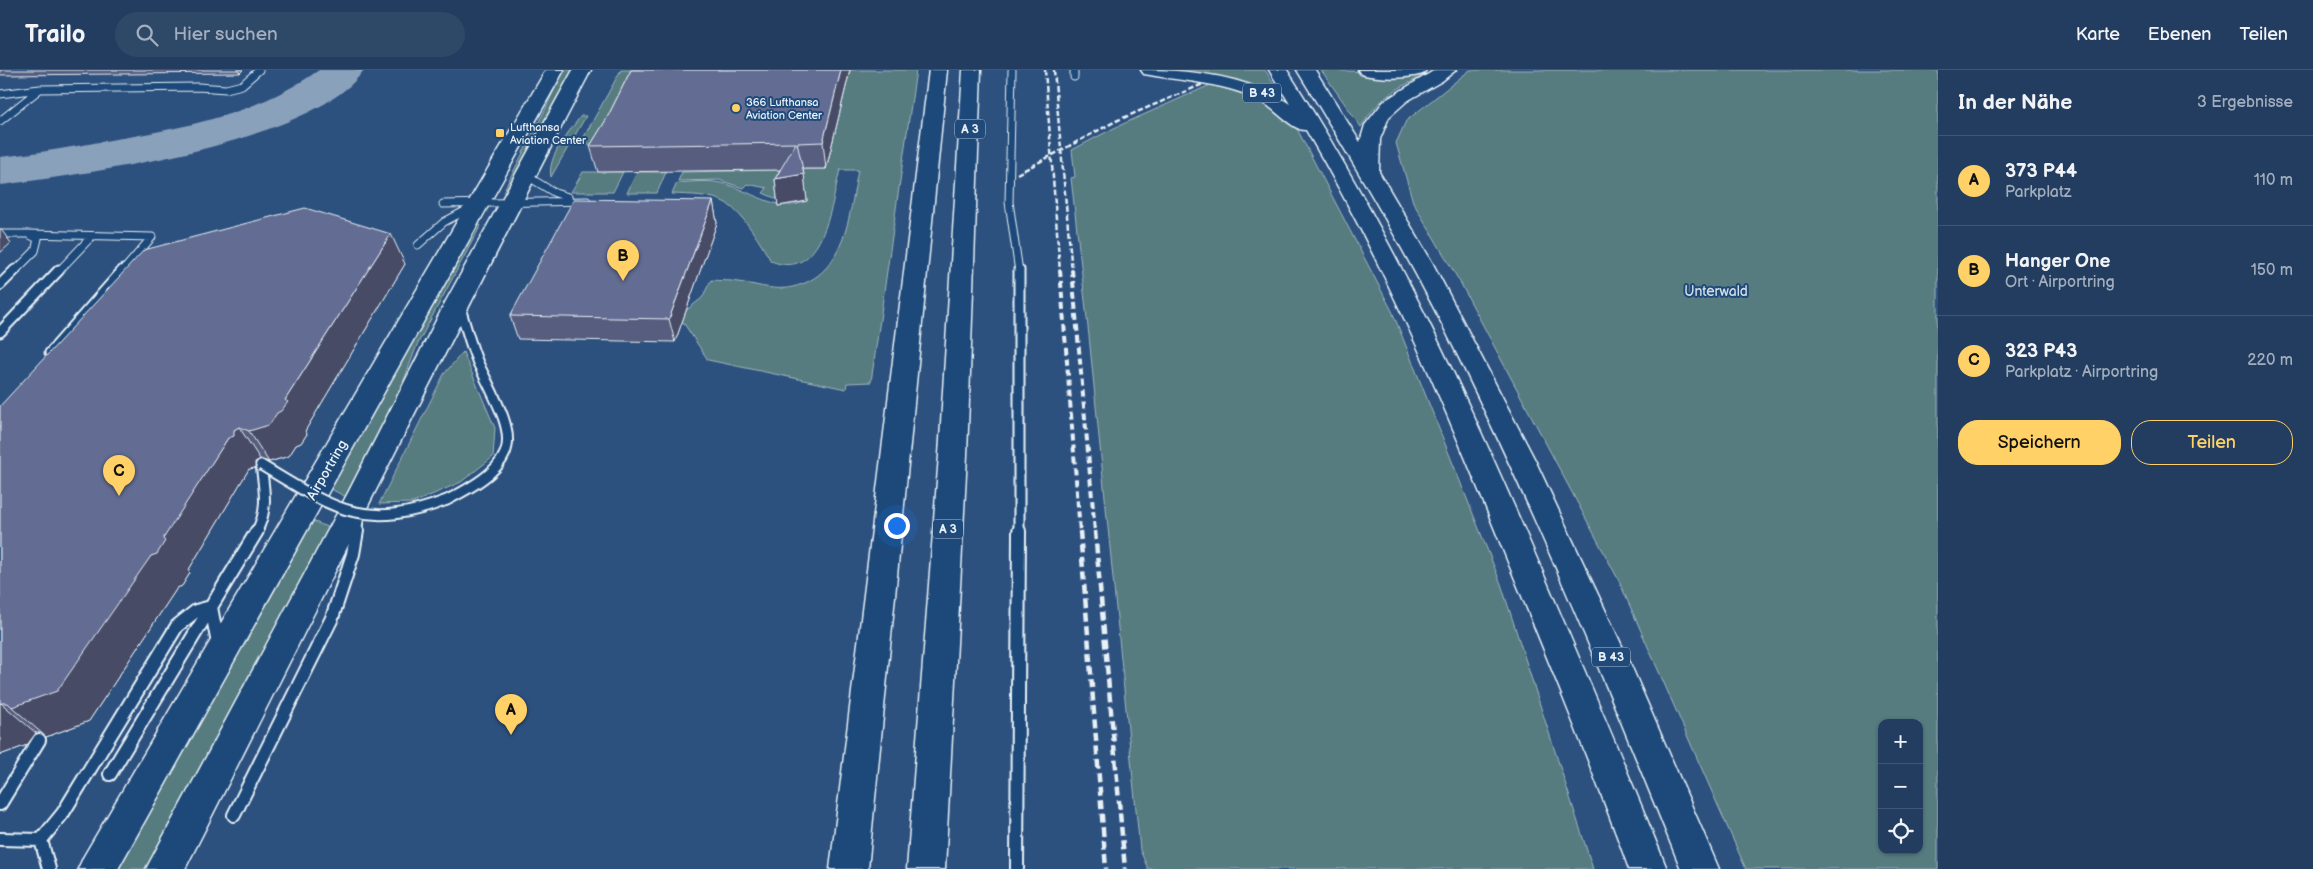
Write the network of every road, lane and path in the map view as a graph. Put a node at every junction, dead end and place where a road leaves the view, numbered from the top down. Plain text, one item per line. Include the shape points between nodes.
1 (260, 70) edge
2 (555, 70) edge
3 (582, 70) edge
4 (938, 70) edge
5 (972, 70) edge
6 (1012, 70) edge
7 (1150, 70) edge
8 (1278, 70) edge
9 (1306, 70) edge
10 (1367, 70) edge
11 (1417, 70) edge
12 (1447, 70) edge
13 (40, 89) junction
14 (0, 94) edge
15 (0, 121) edge
16 (1356, 171) junction
17 (527, 176) junction
18 (584, 201) junction
19 (480, 203) junction
20 (443, 204) dead end
21 (511, 204) junction
22 (0, 234) edge
23 (28, 234) junction
24 (92, 236) junction
25 (418, 245) dead end
26 (0, 285) edge
27 (458, 301) junction
28 (0, 332) edge
29 (41, 363) edge
30 (363, 490) junction
31 (211, 607) junction
32 (220, 658) junction
33 (39, 740) dead end
34 (110, 774) dead end
35 (0, 804) edge
36 (234, 814) dead end
37 (0, 839) edge
38 (41, 840) junction
39 (1644, 861) edge
40 (49, 869) edge
41 (97, 869) edge
42 (165, 869) edge
43 (848, 869) edge
44 (926, 869) edge
45 (1017, 869) edge
46 (1700, 869) edge

1 - 13 lane via 242,85 226,89
2 - 19 main road, Airportring
3 - 17 main road
4 - 43 main road
5 - 44 main road, A 3 via 953,455
6 - 45 lane via 1009,202 1018,257 1020,306
7 - 16 main road, B 43 via 1235,85 1273,99
8 - 16 main road, B 43
9 - 16 main road, B 43
10 - 11 main road
12 - 16 main road via 1403,95 1385,110
13 - 14 lane
13 - 15 lane
16 - 39 main road, B 43 via 1398,282 1503,513
16 - 46 main road, B 43 via 1485,383 1636,714
17 - 18 lane via 555,193
17 - 21 main road
18 - 21 lane
18 - 21 lane via 596,201 543,207
19 - 20 lane
19 - 21 lane
19 - 25 lane via 444,222
19 - 32 main road, Airportring
21 - 27 main road
22 - 23 lane
23 - 24 lane
23 - 26 lane via 38,239 35,251
24 - 28 lane
24 - 29 lane via 152,237
27 - 30 main road
27 - 31 lane, bridge via 474,354 506,417 510,436 508,448 494,470 468,491 447,500 407,513 383,516 347,512 330,505 261,465 265,502 263,521
30 - 36 lane via 353,554 332,618
30 - 42 main road
31 - 32 lane
31 - 34 lane
31 - 38 lane via 196,611 177,626 63,814
32 - 41 main road, Airportring
33 - 35 lane
37 - 38 lane
38 - 40 lane

